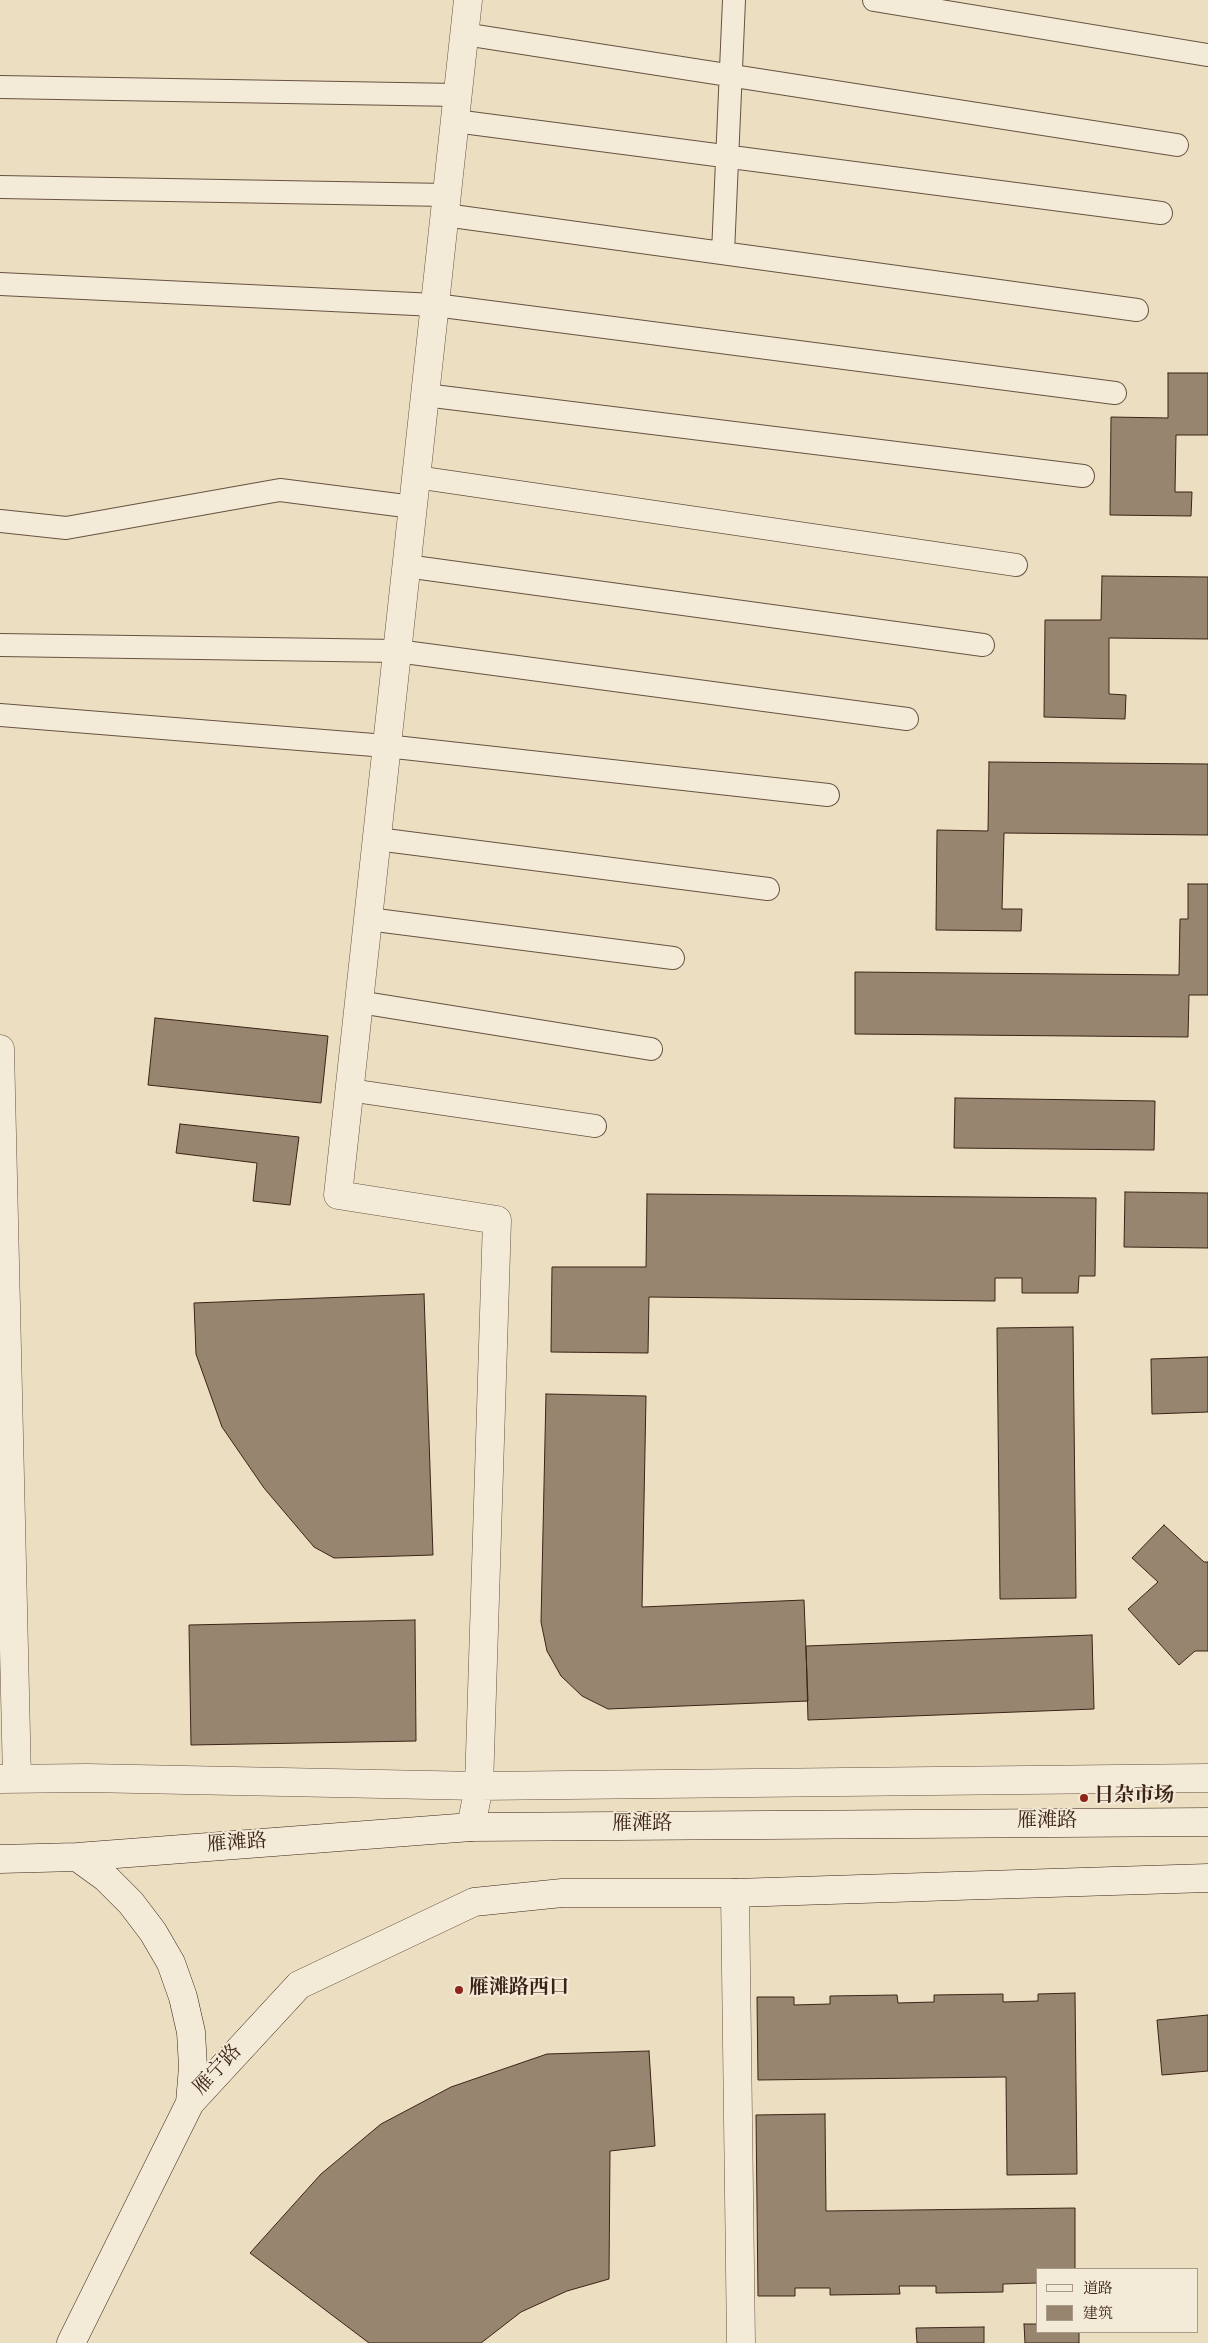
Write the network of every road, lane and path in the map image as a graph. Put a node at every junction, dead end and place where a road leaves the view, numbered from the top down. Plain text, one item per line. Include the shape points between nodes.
1 (468, 0) edge
2 (734, 0) edge
3 (874, 0) edge
4 (464, 34) junction
5 (1207, 55) edge
6 (730, 76) junction
7 (0, 87) edge
8 (456, 108) junction
9 (1177, 145) dead end
10 (727, 157) junction
11 (0, 187) edge
12 (446, 205) junction
13 (1161, 213) dead end
14 (722, 253) junction
15 (0, 284) edge
16 (435, 305) junction
17 (1137, 310) dead end
18 (1115, 393) dead end
19 (425, 395) junction
20 (1083, 476) dead end
21 (416, 477) junction
22 (413, 507) junction
23 (0, 521) edge
24 (1016, 565) dead end
25 (406, 566) junction
26 (0, 645) edge
27 (983, 645) dead end
28 (397, 651) junction
29 (0, 715) edge
30 (907, 719) dead end
31 (386, 746) junction
32 (828, 795) dead end
33 (377, 839) junction
34 (768, 889) dead end
35 (368, 919) junction
36 (673, 958) dead end
37 (359, 1002) junction
38 (0, 1049) edge
39 (651, 1049) dead end
40 (349, 1090) junction
41 (595, 1126) dead end
42 (1208, 1778) edge
43 (8, 1779) edge
44 (479, 1786) junction
45 (1208, 1822) edge
46 (471, 1827) junction
47 (77, 1857) junction
48 (0, 1859) edge
49 (1208, 1878) edge
50 (735, 1893) junction
51 (190, 2103) junction
52 (71, 2343) edge
53 (741, 2343) edge

1 - 4 street
2 - 6 lane
3 - 5 lane
4 - 6 lane
4 - 8 street
6 - 9 lane
6 - 10 lane
7 - 8 lane
8 - 10 lane
8 - 12 street
10 - 13 lane
10 - 14 lane
11 - 12 lane
12 - 14 lane
12 - 16 street
14 - 17 lane
15 - 16 lane
16 - 18 lane
16 - 19 street
19 - 20 lane
19 - 21 street
21 - 22 street
21 - 24 lane
22 - 23 lane via 280,490 66,528
22 - 25 street
25 - 27 lane
25 - 28 street
26 - 28 lane
28 - 30 lane
28 - 31 street
29 - 31 lane
31 - 32 lane
31 - 33 street
33 - 34 lane
33 - 35 street
35 - 36 lane
35 - 37 street
37 - 39 lane
37 - 40 street
38 - 43 street
40 - 41 lane
40 - 44 street via 338,1195 497,1220
42 - 44 street
43 - 44 street
44 - 46 street
45 - 46 street, 雁滩路
46 - 47 street, 雁滩路
47 - 48 street, 雁滩路
47 - 51 street via 106,1878 131,1903 171,1963 191,2032
49 - 50 street
50 - 51 street, 雁宁路 via 562,1893 474,1902 299,1985
50 - 53 street
51 - 52 street, 雁宁路

